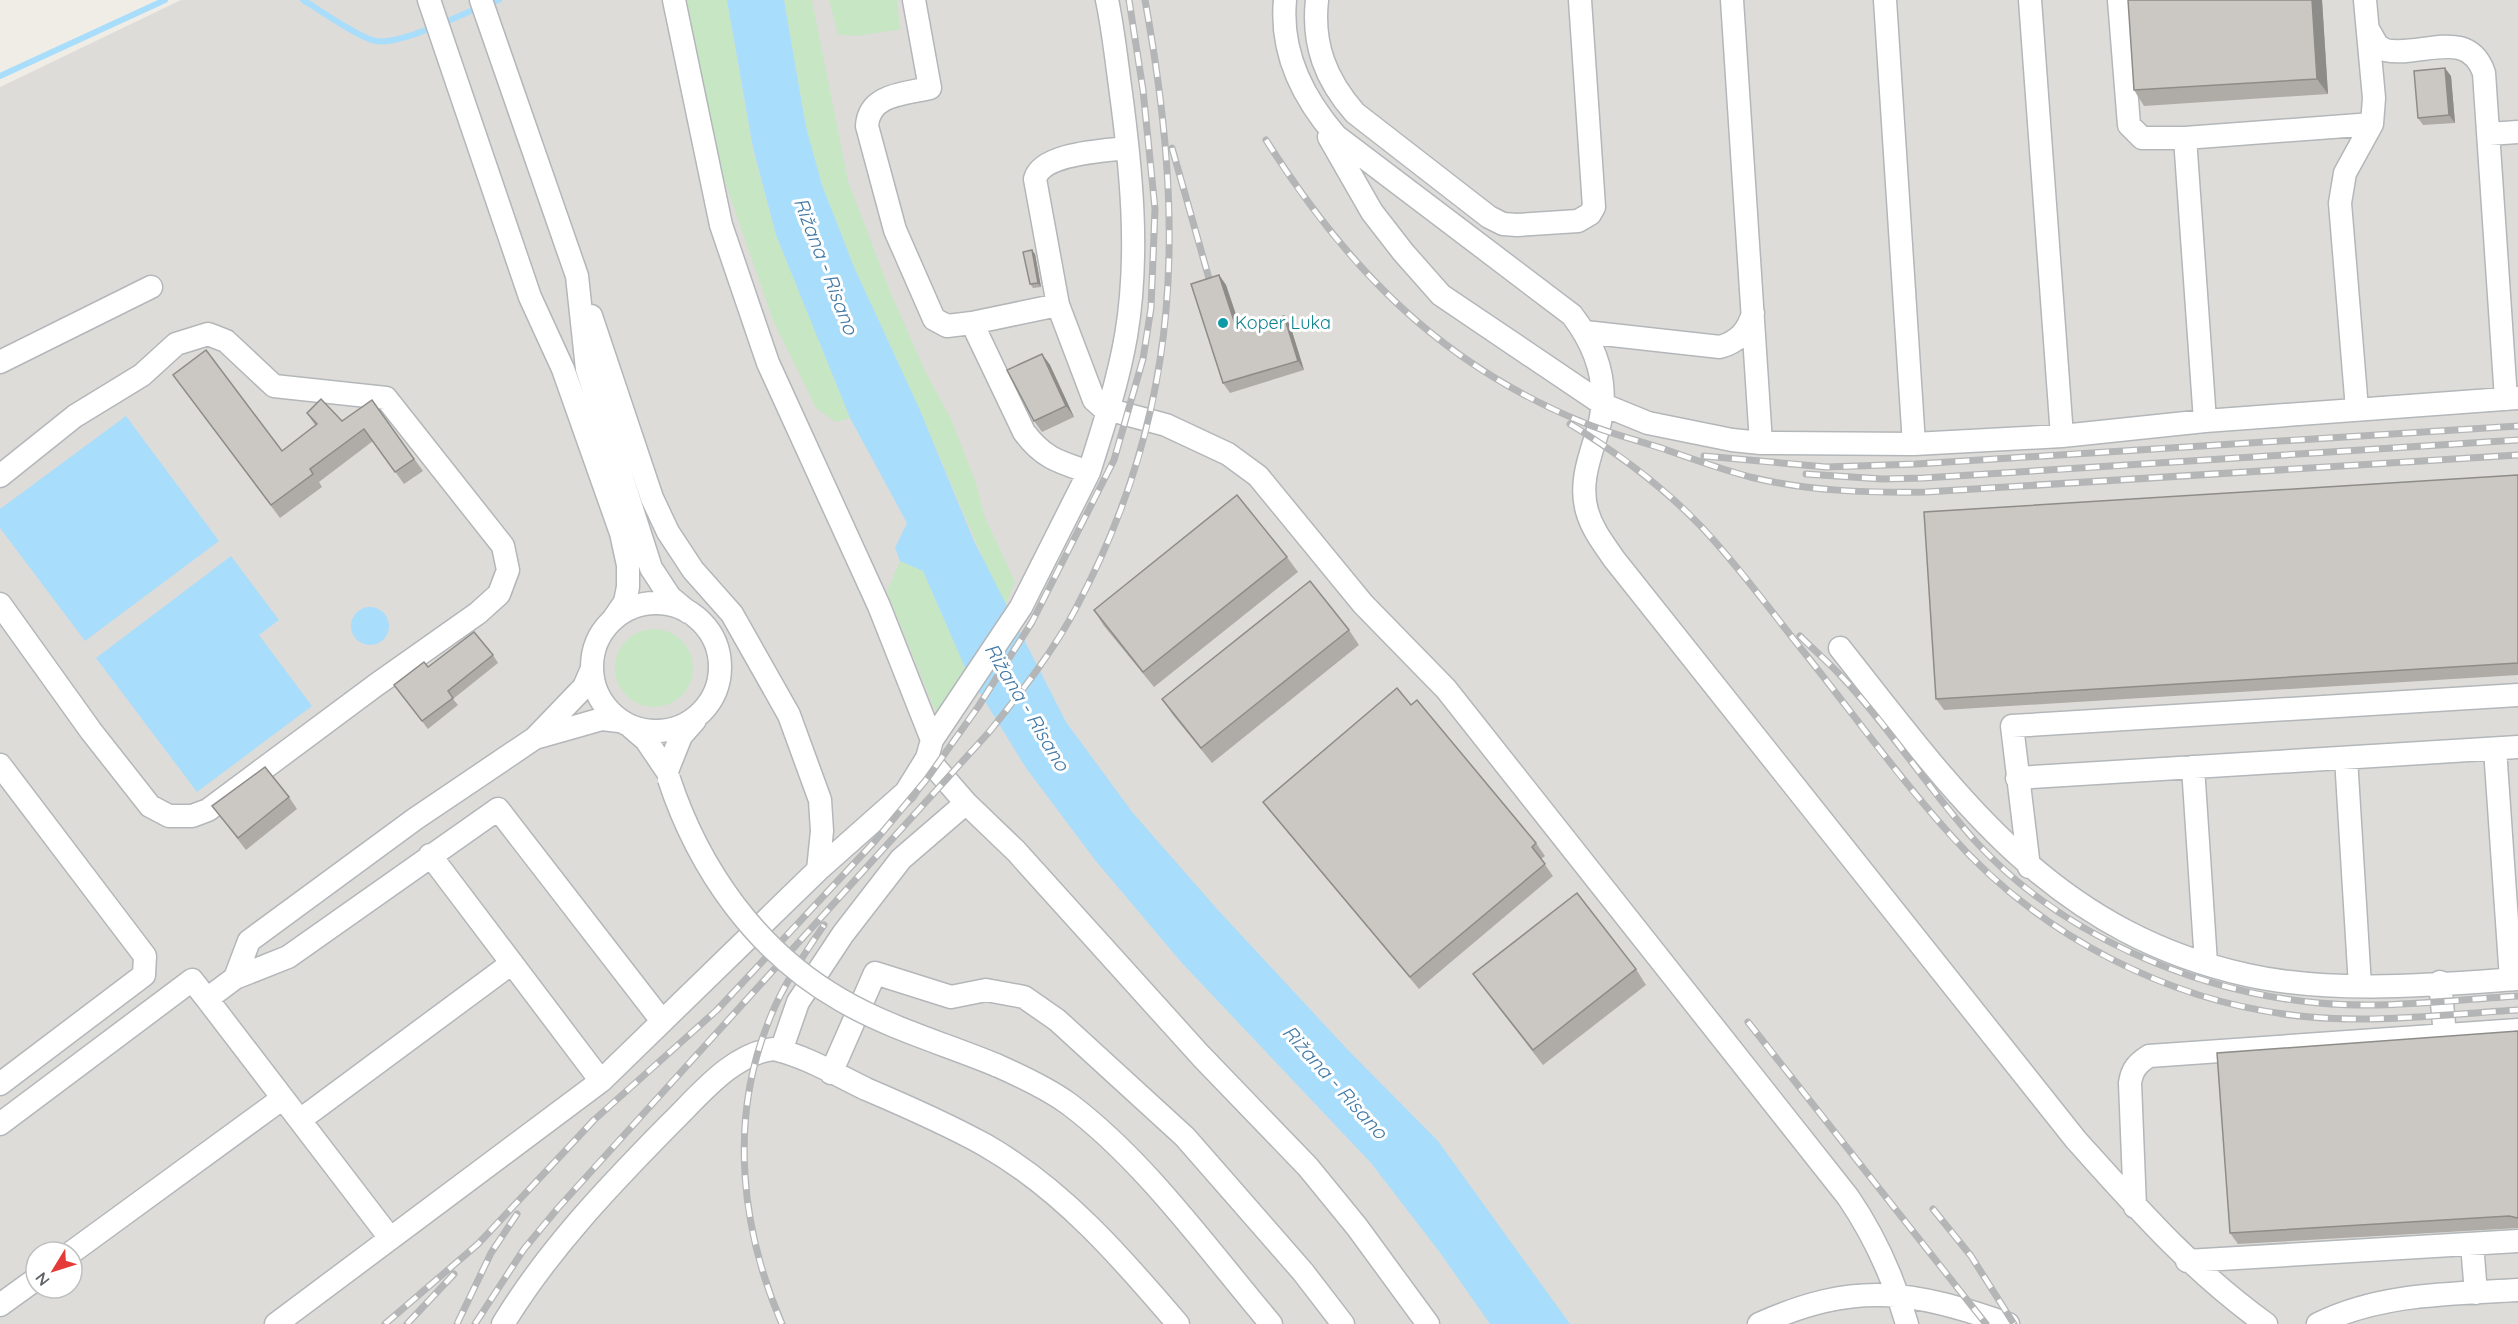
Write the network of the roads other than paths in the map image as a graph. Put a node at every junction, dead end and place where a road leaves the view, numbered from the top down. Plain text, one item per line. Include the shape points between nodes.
1 (429, 0) edge
2 (481, 0) edge
3 (674, 0) edge
4 (914, 0) edge
5 (1107, 0) edge
6 (1285, 0) edge
7 (1317, 0) edge
8 (1580, 0) edge
9 (1732, 0) edge
10 (1884, 0) edge
11 (2030, 0) edge
12 (2119, 0) edge
13 (2365, 0) edge
14 (2368, 29) junction
15 (1316, 114) junction
16 (2372, 123) junction
17 (2518, 132) edge
18 (2489, 134) junction
19 (2185, 138) junction
20 (1127, 148) junction
21 (577, 276) junction
22 (151, 287) dead end
23 (1058, 305) junction
24 (1753, 313) junction
25 (972, 323) junction
26 (1585, 332) junction
27 (0, 362) edge
28 (2512, 399) edge
29 (1604, 405) junction
30 (2357, 409) junction
31 (1109, 410) junction
32 (2205, 421) junction
33 (2062, 436) junction
34 (1761, 443) junction
35 (1914, 444) junction
36 (1089, 472) junction
37 (0, 476) edge
38 (0, 604) edge
39 (688, 612) junction
40 (614, 618) junction
41 (1840, 648) dead end
42 (591, 671) junction
43 (2518, 695) edge
44 (695, 720) junction
45 (626, 724) junction
46 (535, 738) junction
47 (933, 742) junction
48 (2518, 747) edge
49 (2495, 749) junction
50 (2346, 758) junction
51 (0, 765) edge
52 (2193, 767) junction
53 (668, 775) junction
54 (2017, 778) junction
55 (966, 803) junction
56 (430, 855) junction
57 (2029, 867) junction
58 (818, 870) junction
59 (512, 963) junction
60 (2206, 963) junction
61 (235, 978) junction
62 (2514, 979) edge
63 (2440, 982) junction
64 (2360, 986) junction
65 (207, 999) junction
66 (662, 1021) junction
67 (2518, 1030) edge
68 (2445, 1035) junction
69 (781, 1051) junction
70 (831, 1073) junction
71 (601, 1080) junction
72 (0, 1084) edge
73 (283, 1098) junction
74 (300, 1120) junction
75 (0, 1124) edge
76 (2135, 1207) junction
77 (390, 1238) junction
78 (2518, 1241) edge
79 (84, 1243) edge
80 (2472, 1244) junction
81 (2187, 1261) junction
82 (24, 1287) edge
83 (2518, 1290) edge
84 (2476, 1293) junction
85 (1898, 1295) junction
86 (0, 1305) edge
87 (276, 1324) edge
88 (503, 1324) edge
89 (1178, 1324) edge
90 (1271, 1324) edge
91 (1343, 1324) edge
92 (1428, 1324) edge
93 (1759, 1324) edge
94 (1907, 1324) edge
95 (2008, 1324) edge
96 (2266, 1324) edge
97 (2318, 1324) edge

1 - 40 street via 530,297 563,369 621,533 628,587
2 - 21 street
3 - 47 street via 721,225 768,363 879,606
4 - 25 street via 930,88 877,103 867,126 895,230 930,312 939,324
5 - 20 street
6 - 15 street via 1286,39 1293,65
7 - 8 street via 1320,57 1340,96 1355,113 1489,217 1517,225 1578,221 1590,214 1593,207
9 - 24 street
10 - 35 street
11 - 33 street
12 - 19 street via 2129,125 2142,138
13 - 14 street
14 - 16 street via 2374,98
14 - 18 street via 2377,45 2385,50 2456,47 2473,53 2484,73
15 - 26 street via 1358,155 1572,315
15 - 29 street via 1372,212 1426,279 1459,309
16 - 19 street
16 - 30 street via 2345,173 2341,189
17 - 18 street
18 - 28 street
19 - 32 street
20 - 23 street via 1053,161 1036,173 1034,187
20 - 31 street via 1132,283 1126,336
21 - 39 street via 587,369 651,568 670,597
21 - 58 street via 652,498 668,532 693,570 732,614 789,715 820,800
22 - 27 street
23 - 25 street
23 - 31 street via 1091,394
24 - 26 street via 1738,339 1720,346
24 - 34 street
25 - 36 street via 1033,444 1053,459
26 - 29 street via 1600,369
28 - 30 street
29 - 34 street via 1648,423
29 - 76 street via 1587,463 1584,491 1594,530 2069,1131
30 - 32 street
31 - 36 street
31 - 85 street via 1166,425 1228,454 1245,464 1272,491 1363,604 1446,690 1848,1197
32 - 33 street
33 - 35 street
34 - 35 street
36 - 47 street via 1021,607
37 - 38 street via 75,416 142,375 176,344 208,334 226,341 274,386 386,398 502,546 508,570 499,594 478,613 208,810 192,816 169,816 150,806
39 - 40 street via 671,603 656,603 627,609
39 - 44 street via 703,623 719,655 716,691
40 - 42 street via 597,642
41 - 57 street via 1951,788
42 - 45 street via 600,699
42 - 46 street via 584,687
43 - 54 street via 2012,726
44 - 45 street via 661,732
44 - 53 street via 681,736
45 - 46 street via 602,719
45 - 53 street via 646,740
46 - 61 street via 415,819 249,941
47 - 55 street
47 - 58 street via 906,792
48 - 49 street
49 - 50 street
49 - 62 street
50 - 52 street
50 - 64 street
51 - 72 street via 145,956 144,975
52 - 54 street
52 - 60 street
53 - 90 street, bridge via 687,828 720,886 789,964 863,1011 996,1065 1068,1104 1104,1134 1170,1204
54 - 57 street
55 - 69 street via 901,859 843,934 798,1002
55 - 92 street via 1016,851 1201,1056 1308,1167
56 - 59 street
56 - 61 street via 288,957
56 - 66 street via 498,809
57 - 60 street via 2106,920 2161,947
58 - 66 street
59 - 71 street
59 - 74 street
60 - 64 street via 2248,975
61 - 65 street
62 - 63 street
63 - 64 street
63 - 68 street
65 - 73 street
65 - 75 street via 192,980
66 - 71 street
67 - 68 street
68 - 76 street via 2149,1056 2139,1062 2130,1083
69 - 70 street
69 - 88 street via 767,1050 747,1057 709,1086 608,1186 546,1261
70 - 89 street via 949,1127 1023,1171 1086,1222
70 - 91 street via 875,973 951,997 986,990 1024,997 1057,1020 1185,1137 1303,1272
71 - 77 street
73 - 74 street
73 - 79 street
74 - 77 street
76 - 81 street
77 - 87 street
78 - 80 street
80 - 81 street
80 - 84 street
81 - 96 street via 2226,1296
82 - 86 street
83 - 84 street
84 - 97 street via 2370,1303
85 - 93 street via 1834,1297
85 - 94 street
85 - 95 street

